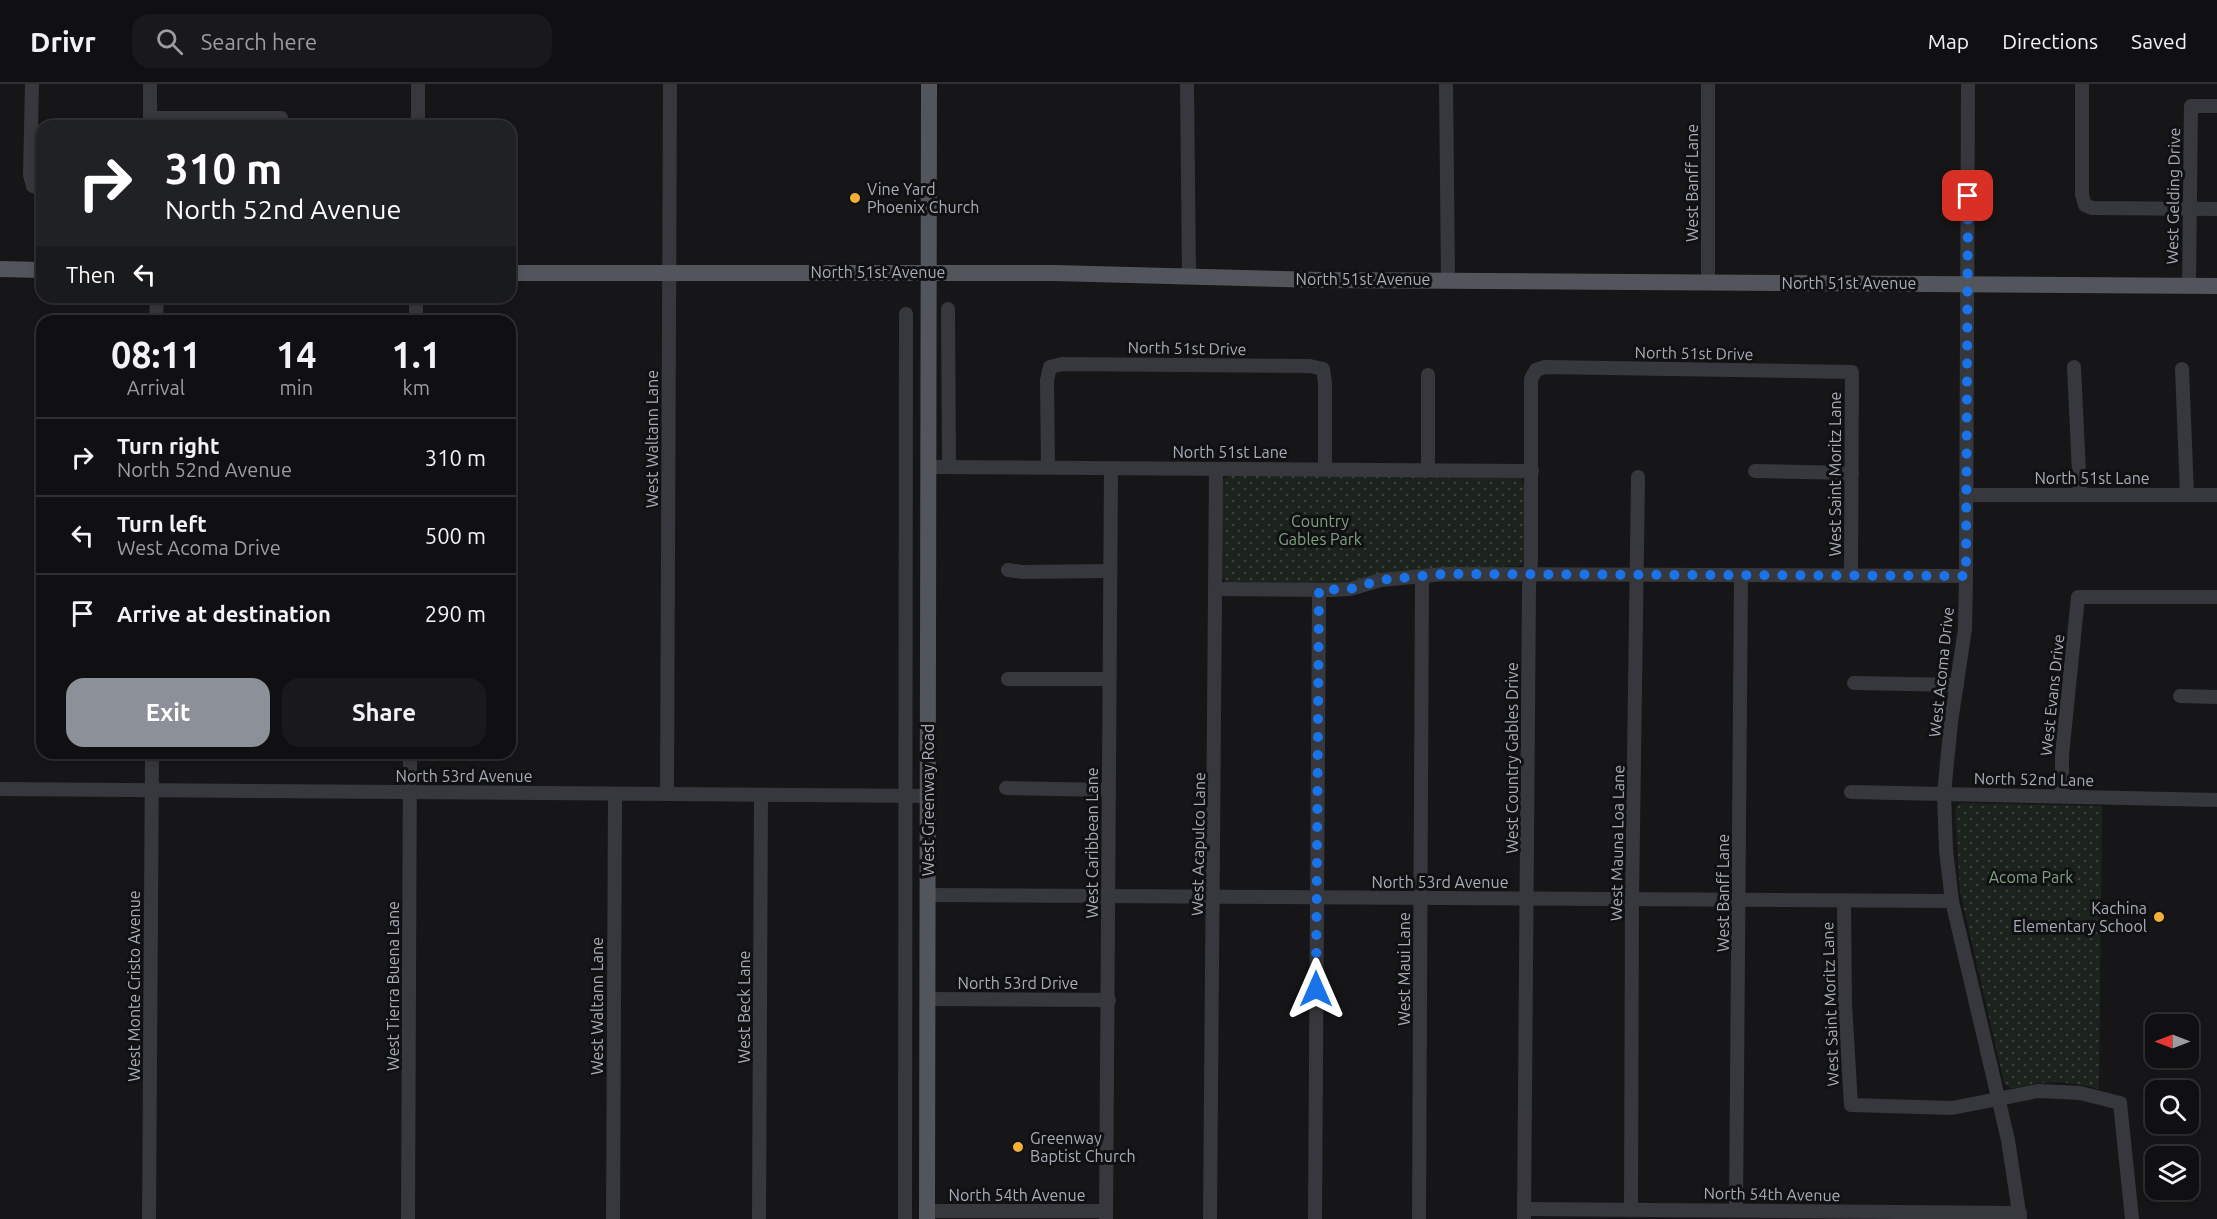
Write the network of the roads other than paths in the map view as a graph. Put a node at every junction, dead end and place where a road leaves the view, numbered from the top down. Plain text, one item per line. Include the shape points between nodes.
1 (32, 84) edge
2 (150, 84) edge
3 (418, 84) edge
4 (670, 84) edge
5 (929, 84) edge
6 (1187, 84) edge
7 (1446, 84) edge
8 (1708, 84) edge
9 (1968, 84) edge
10 (2082, 84) edge
11 (2217, 106) edge
12 (281, 118) dead end
13 (150, 120) edge
14 (216, 120) edge
15 (418, 120) edge
16 (36, 186) edge
17 (2190, 209) junction
18 (2217, 209) edge
19 (0, 269) edge
20 (36, 270) edge
21 (929, 272) junction
22 (516, 273) edge
23 (670, 273) junction
24 (1189, 276) junction
25 (1448, 280) junction
26 (1708, 282) junction
27 (1968, 284) junction
28 (2189, 286) junction
29 (2217, 286) edge
30 (948, 309) dead end
31 (906, 314) dead end
32 (2074, 367) dead end
33 (2182, 369) dead end
34 (1536, 370) joint
35 (1852, 372) joint
36 (1428, 375) dead end
37 (928, 467) junction
38 (949, 467) junction
39 (1048, 467) junction
40 (1111, 468) junction
41 (1216, 468) junction
42 (1325, 469) junction
43 (1428, 470) junction
44 (1532, 471) junction
45 (1755, 471) dead end
46 (1851, 473) junction
47 (1638, 477) dead end
48 (2080, 494) junction
49 (1966, 495) junction
50 (2187, 495) junction
51 (2217, 495) edge
52 (906, 524) junction
53 (928, 524) junction
54 (1008, 570) dead end
55 (1110, 571) junction
56 (1637, 573) junction
57 (1530, 574) junction
58 (1422, 576) junction
59 (1741, 576) junction
60 (1851, 576) junction
61 (1966, 576) junction
62 (1216, 589) junction
63 (1319, 590) junction
64 (2217, 597) edge
65 (1008, 679) dead end
66 (1109, 679) junction
67 (1854, 683) dead end
68 (1957, 685) junction
69 (2180, 696) dead end
70 (2217, 697) edge
71 (152, 759) edge
72 (410, 759) edge
73 (1006, 788) dead end
74 (0, 789) edge
75 (152, 790) junction
76 (1109, 790) junction
77 (1851, 792) dead end
78 (409, 793) junction
79 (615, 794) junction
80 (667, 794) junction
81 (1944, 794) junction
82 (761, 795) junction
83 (906, 796) junction
84 (928, 796) junction
85 (2062, 796) junction
86 (2217, 800) edge
87 (928, 895) junction
88 (1108, 896) junction
89 (1214, 897) junction
90 (1316, 897) junction
91 (1421, 898) junction
92 (1527, 899) junction
93 (1632, 899) junction
94 (1739, 900) junction
95 (1844, 901) junction
96 (1952, 901) junction
97 (928, 999) junction
98 (1109, 1000) junction
99 (906, 1075) junction
100 (928, 1076) junction
101 (1998, 1099) junction
102 (1631, 1210) junction
103 (1736, 1210) junction
104 (1524, 1214) edge
105 (927, 1215) edge
106 (1106, 1215) edge
107 (2020, 1216) edge
108 (148, 1219) edge
109 (408, 1219) edge
110 (613, 1219) edge
111 (759, 1219) edge
112 (905, 1219) edge
113 (1210, 1219) edge
114 (1315, 1219) edge
115 (1419, 1219) edge
116 (2132, 1219) edge

1 - 16 street via 30,175
2 - 13 street
3 - 15 street
4 - 23 street, West Waltann Lane
5 - 21 main road, West Greenway Road
6 - 24 street
7 - 25 street
8 - 26 street, West Banff Lane
9 - 27 street, West Acoma Drive
10 - 17 street via 2085,205
11 - 17 street, West Gelding Drive via 2191,106
12 - 14 street
17 - 18 street
17 - 28 street, West Gelding Drive
19 - 20 main road
21 - 23 main road, North 51st Avenue
21 - 24 main road, North 51st Avenue
21 - 37 main road, West Greenway Road
22 - 23 main road, North 51st Avenue
23 - 80 street, West Waltann Lane
24 - 25 main road, North 51st Avenue
25 - 26 main road, North 51st Avenue
26 - 27 main road, North 51st Avenue
27 - 28 main road, North 51st Avenue
27 - 49 street, West Acoma Drive
28 - 29 main road, North 51st Avenue
30 - 38 street
31 - 52 street, West Greenway Road
32 - 48 street
33 - 50 street
34 - 35 street, North 51st Drive via 1545,367
34 - 44 street, West Country Gables Drive via 1531,379
35 - 46 street, West Saint Moritz Lane
36 - 43 street
37 - 38 street, North 51st Lane
37 - 53 main road, West Greenway Road
38 - 39 street, North 51st Lane
39 - 40 street, North 51st Lane
39 - 42 street, North 51st Drive via 1047,380 1050,367 1062,364 1323,369
40 - 41 street, North 51st Lane
40 - 55 street, West Caribbean Lane
41 - 42 street, North 51st Lane
41 - 62 street, West Acapulco Lane
42 - 43 street, North 51st Lane
43 - 44 street, North 51st Lane
44 - 57 street, West Country Gables Drive
45 - 46 street
46 - 60 street, West Saint Moritz Lane
47 - 56 street, West Mauna Loa Lane
48 - 49 street, North 51st Lane
48 - 50 street, North 51st Lane
49 - 61 street, West Acoma Drive
50 - 51 street, North 51st Lane
52 - 53 street
52 - 83 street, West Greenway Road
53 - 84 main road, West Greenway Road
54 - 55 street
55 - 66 street, West Caribbean Lane
56 - 57 street
56 - 59 street
56 - 93 street, West Mauna Loa Lane
57 - 58 street
57 - 92 street, West Country Gables Drive
58 - 63 street via 1381,580 1350,589
58 - 91 street, West Maui Lane
59 - 60 street
59 - 94 street, West Banff Lane
60 - 61 street
61 - 68 street, West Acoma Drive via 1965,629
62 - 63 street
62 - 89 street, West Acapulco Lane
63 - 90 street
64 - 85 street, West Evans Drive via 2078,597 2062,755
65 - 66 street
66 - 76 street, West Caribbean Lane
67 - 68 street
68 - 81 street, West Acoma Drive
69 - 70 street
71 - 75 street, West Monte Cristo Avenue
72 - 78 street, West Tierra Buena Lane
73 - 76 street
74 - 75 street, North 53rd Avenue
75 - 78 street, North 53rd Avenue
75 - 108 street, West Monte Cristo Avenue
76 - 88 street, West Caribbean Lane
77 - 81 street, North 52nd Lane
78 - 79 street, North 53rd Avenue
78 - 109 street, West Tierra Buena Lane
79 - 80 street, North 53rd Avenue
79 - 110 street, West Waltann Lane
80 - 82 street, North 53rd Avenue
81 - 85 street, North 52nd Lane
81 - 96 street, West Acoma Drive
82 - 83 street, North 53rd Avenue
82 - 111 street, West Beck Lane
83 - 84 street, North 53rd Avenue
83 - 99 street, West Greenway Road
84 - 87 main road, West Greenway Road
85 - 86 street, North 52nd Lane
87 - 88 street, North 53rd Avenue
87 - 97 main road, West Greenway Road
88 - 89 street, North 53rd Avenue
88 - 98 street, West Caribbean Lane
89 - 90 street, North 53rd Avenue
89 - 113 street, West Acapulco Lane
90 - 91 street, North 53rd Avenue
90 - 114 street
91 - 92 street, North 53rd Avenue
91 - 115 street, West Maui Lane
92 - 93 street, North 53rd Avenue
92 - 104 street, West Country Gables Drive
93 - 94 street, North 53rd Avenue
93 - 102 street, West Mauna Loa Lane
94 - 95 street, North 53rd Avenue
94 - 103 street, West Banff Lane
95 - 96 street, North 53rd Avenue
95 - 101 street, West Saint Moritz Lane via 1851,1106 1952,1108
96 - 101 street, West Acoma Drive
97 - 98 street, North 53rd Drive
97 - 100 main road, West Greenway Road
98 - 106 street, West Caribbean Lane
99 - 100 street
99 - 112 street, West Greenway Road
100 - 105 main road, West Greenway Road
101 - 107 street, West Acoma Drive
101 - 116 street via 2038,1092 2080,1093 2120,1102
102 - 103 street, North 54th Avenue
102 - 104 street, North 54th Avenue
103 - 107 street, North 54th Avenue
105 - 106 street, North 54th Avenue

